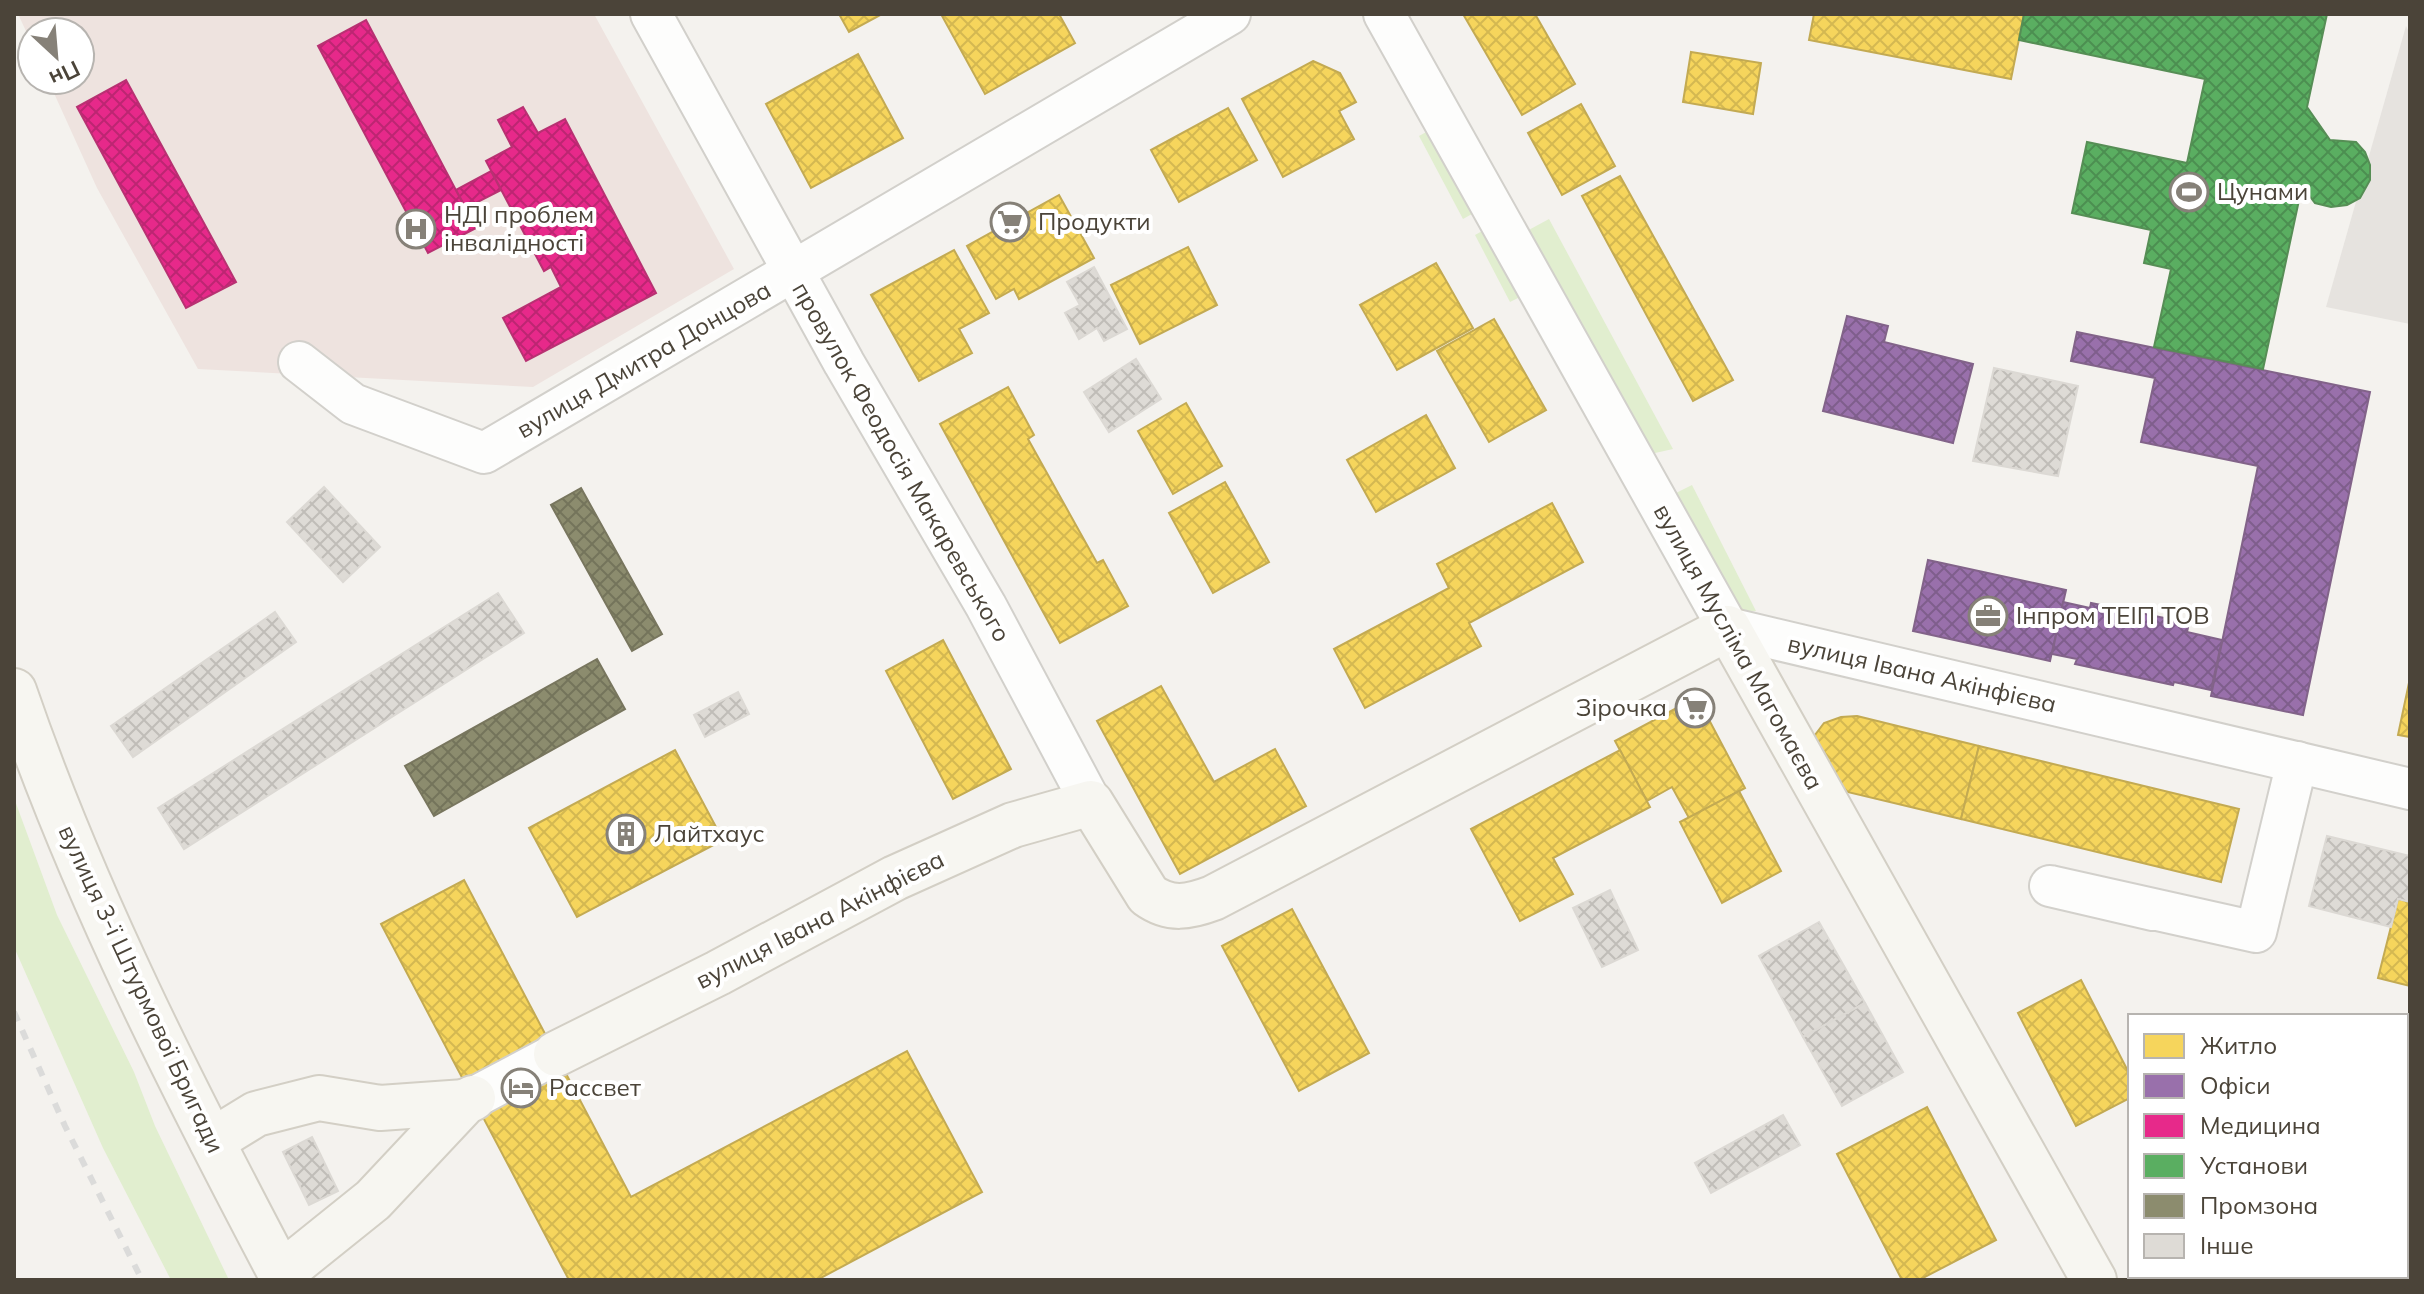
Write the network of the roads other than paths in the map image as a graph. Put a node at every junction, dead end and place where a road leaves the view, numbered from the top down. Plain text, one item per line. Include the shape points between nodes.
1 (651, 14) edge
2 (1230, 14) edge
3 (1384, 14) edge
4 (793, 273) junction
5 (299, 362) dead end
6 (1728, 628) junction
7 (14, 691) edge
8 (2297, 762) junction
9 (2410, 789) edge
10 (1091, 803) junction
11 (2153, 910) dead end
12 (556, 1054) joint
13 (469, 1100) junction
14 (212, 1141) junction
15 (282, 1277) edge
16 (2094, 1280) edge

1 - 4 street, провулок Феодосія Макаревського
2 - 4 street, вулиця Дмитра Донцова
3 - 6 street, вулиця Мусліма Магомаєва
4 - 5 street, вулиця Дмитра Донцова via 484,453 353,404
4 - 10 street, провулок Феодосія Макаревського via 986,606
6 - 8 street, вулиця Івана Акінфієва
6 - 10 street, провулок Феодосія Макаревського via 1194,905 1159,903 1141,885
6 - 16 street, вулиця Мусліма Магомаєва
7 - 14 street, вулиця 3-ї Штурмової Бригади via 78,862
8 - 9 street, вулиця Івана Акінфієва
8 - 11 street via 2256,932 2050,886
10 - 12 street, вулиця Івана Акінфієва via 1013,825 895,878
12 - 13 street
13 - 14 street via 380,1108 319,1098 256,1114
13 - 15 street via 373,1200
14 - 15 street, вулиця 3-ї Штурмової Бригади

